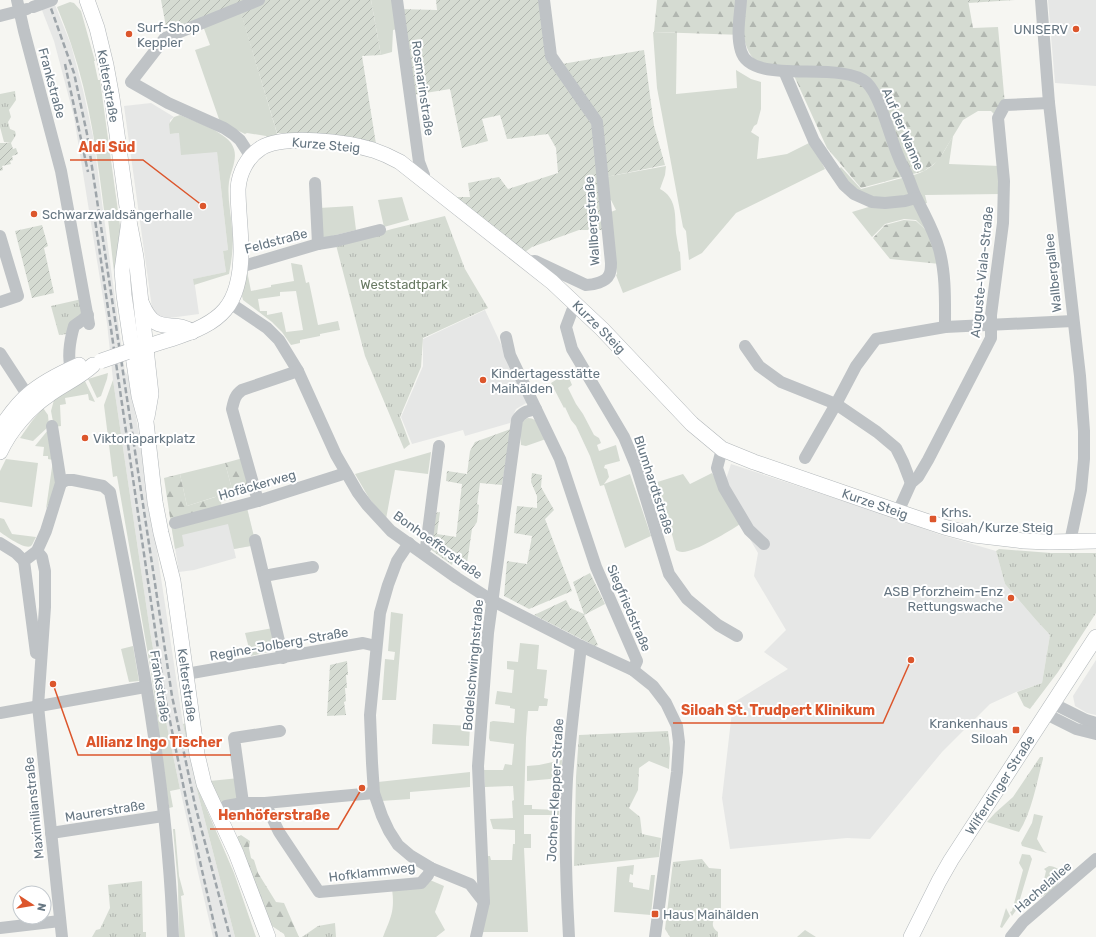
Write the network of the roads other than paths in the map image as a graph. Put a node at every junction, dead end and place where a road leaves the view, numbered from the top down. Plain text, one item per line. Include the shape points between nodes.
1 (52, 0) edge
2 (87, 0) edge
3 (259, 0) edge
4 (397, 0) edge
5 (544, 0) edge
6 (741, 0) edge
7 (1041, 0) edge
8 (18, 5) edge
9 (0, 16) edge
10 (784, 71) junction
11 (1049, 103) junction
12 (251, 157) junction
13 (422, 179) junction
14 (315, 183) dead end
15 (916, 198) junction
16 (129, 221) junction
17 (380, 230) dead end
18 (0, 236) edge
19 (318, 244) junction
20 (528, 262) junction
21 (240, 265) junction
22 (0, 302) edge
23 (140, 302) junction
24 (230, 303) junction
25 (578, 305) junction
26 (1073, 321) junction
27 (992, 326) junction
28 (945, 327) junction
29 (192, 332) junction
30 (506, 337) dead end
31 (745, 346) dead end
32 (135, 350) junction
33 (0, 353) edge
34 (97, 363) junction
35 (71, 369) junction
36 (298, 371) junction
37 (31, 401) junction
38 (836, 404) junction
39 (536, 409) junction
40 (52, 426) dead end
41 (0, 428) edge
42 (439, 446) dead end
43 (722, 450) junction
44 (0, 452) edge
45 (805, 458) dead end
46 (346, 473) junction
47 (61, 483) junction
48 (911, 483) junction
49 (258, 501) junction
50 (898, 512) junction
51 (175, 523) dead end
52 (255, 540) dead end
53 (1095, 541) edge
54 (1070, 542) junction
55 (0, 543) edge
56 (408, 543) junction
57 (764, 544) dead end
58 (37, 551) junction
59 (422, 552) junction
60 (24, 561) junction
61 (313, 567) dead end
62 (264, 576) junction
63 (493, 601) junction
64 (737, 636) dead end
65 (1096, 637) edge
66 (376, 646) junction
67 (581, 646) junction
68 (283, 658) junction
69 (633, 670) junction
70 (186, 674) junction
71 (39, 676) junction
72 (145, 687) junction
73 (38, 706) junction
74 (1049, 709) junction
75 (0, 713) edge
76 (1096, 722) edge
77 (280, 731) dead end
78 (1096, 734) edge
79 (374, 794) junction
80 (243, 803) junction
81 (265, 803) junction
82 (226, 806) dead end
83 (163, 816) junction
84 (51, 833) junction
85 (1096, 860) edge
86 (430, 868) junction
87 (484, 902) junction
88 (60, 921) junction
89 (0, 928) edge
90 (62, 937) edge
91 (173, 937) edge
92 (268, 937) edge
93 (476, 937) edge
94 (568, 937) edge
95 (655, 937) edge
96 (911, 937) edge
97 (1011, 937) edge

1 - 8 street, bridge via 34,7
2 - 16 main road, Kelterstraße via 106,66
3 - 12 street via 165,38 131,82 168,103 224,128 240,140
4 - 13 street, Rosmarinstraße via 419,162 424,175
5 - 20 street, Wallbergstraße via 551,56 597,122 611,263 609,275 604,280 586,285 535,261
6 - 10 street, Auf der Wanne via 738,38 744,59 762,69
7 - 11 street, Wallbergallee
8 - 9 street
8 - 35 street, Frankstraße via 61,172 88,320 74,326 69,343
10 - 15 street via 814,141 844,185 854,194 872,202 885,203
10 - 15 street, Auf der Wanne via 841,74 866,82 875,95
11 - 26 street, Wallbergallee
11 - 27 street, Auguste-Viala-Straße via 1005,105 998,118 1004,181 1003,223
12 - 13 main road, Kurze Steig via 265,146 285,141 346,144 371,149 390,157
12 - 21 main road via 243,169 238,185
13 - 20 main road, Kurze Steig
14 - 19 street, Feldstraße
15 - 28 street, Auf der Wanne via 939,248 945,291
16 - 23 main road, Kelterstraße via 136,257
16 - 32 main road, Kelterstraße via 122,270 124,295
17 - 19 street, Feldstraße
18 - 22 street via 18,296
19 - 21 street, Feldstraße
20 - 25 main road, Kurze Steig
21 - 24 main road via 236,292
23 - 29 main road via 149,318 157,324 186,327
23 - 32 main road, Kelterstraße
24 - 29 main road via 217,318
24 - 36 street, Bonhoefferstraße via 267,328 279,340
25 - 43 main road, Kurze Steig via 692,424
25 - 64 street, Blumhardtstraße via 572,311 566,327 572,349 624,437 636,466 669,574 687,599 718,625
26 - 27 street
26 - 54 street, Wallbergallee via 1080,376 1084,444 1081,490
27 - 28 street
27 - 48 street, Auguste-Viala-Straße via 991,338 928,460 918,477
28 - 38 street via 876,339 856,366
29 - 32 main road
30 - 39 street, Siegfriedstraße via 510,355
31 - 38 street via 759,366 781,382
32 - 34 main road, bridge
32 - 70 main road, Kelterstraße via 139,396 146,422 155,502 171,571
33 - 37 street
34 - 35 main road via 79,365
34 - 37 main road via 48,395
35 - 37 main road via 42,384
36 - 46 street, Bonhoefferstraße
36 - 49 street via 242,390 234,399 232,409
37 - 41 main road via 9,415
37 - 44 main road
38 - 45 street
38 - 48 street via 896,448
39 - 63 street, Bodelschwinghstraße via 526,411 517,420
39 - 69 street, Siegfriedstraße via 560,459 596,567 637,661
40 - 47 street
42 - 59 street via 426,547
43 - 50 main road, Kurze Steig
43 - 57 street via 717,468 724,488 749,530
46 - 49 street, Hofäckerweg
46 - 56 street, Bonhoefferstraße via 380,520
47 - 58 street
47 - 72 street, Frankstraße via 73,480 103,486 110,492 137,631
48 - 50 street, Auguste-Viala-Straße
49 - 51 street, Hofäckerweg
50 - 54 main road, Kurze Steig via 983,536 1024,541
52 - 62 street
53 - 54 main road, Kurze Steig
55 - 60 street
56 - 59 street, Bonhoefferstraße
56 - 66 street via 397,560 388,585 380,613
58 - 60 street
58 - 71 street, Maximilianstraße via 42,557 45,571 45,607
59 - 63 street, Bonhoefferstraße
60 - 71 street, Maximilianstraße
61 - 62 street
62 - 68 street
63 - 67 street, Bonhoefferstraße
63 - 87 street, Bodelschwinghstraße via 488,633 478,766
65 - 74 main road, Wilferdinger Straße
66 - 68 street, Regine-Jolberg-Straße via 363,643
66 - 79 street via 370,715
67 - 69 street, Bonhoefferstraße
67 - 94 street, Jochen-Klepper-Straße via 567,780 565,869
68 - 70 street, Regine-Jolberg-Straße
69 - 95 street, Siegfriedstraße via 653,686 666,703 677,726 678,772
70 - 92 main road, Kelterstraße via 202,779 236,853
71 - 73 street, Maximilianstraße
72 - 73 street
72 - 83 street, Frankstraße
73 - 75 street
73 - 84 street, Maximilianstraße
74 - 76 street
74 - 78 street via 1076,729
74 - 96 main road, Wilferdinger Straße via 951,860
77 - 80 street via 234,738
79 - 81 street
79 - 86 street via 393,838 411,856
80 - 81 street
80 - 82 street
81 - 86 street, Hofklammweg via 279,832 319,892 421,883
83 - 84 street, Maurerstraße
83 - 91 street, Frankstraße via 171,885
84 - 88 street, Maximilianstraße
85 - 97 street, Hachelallee via 1023,922
86 - 87 street via 470,884
87 - 93 street, Bodelschwinghstraße
88 - 89 street
88 - 90 street, Maximilianstraße

